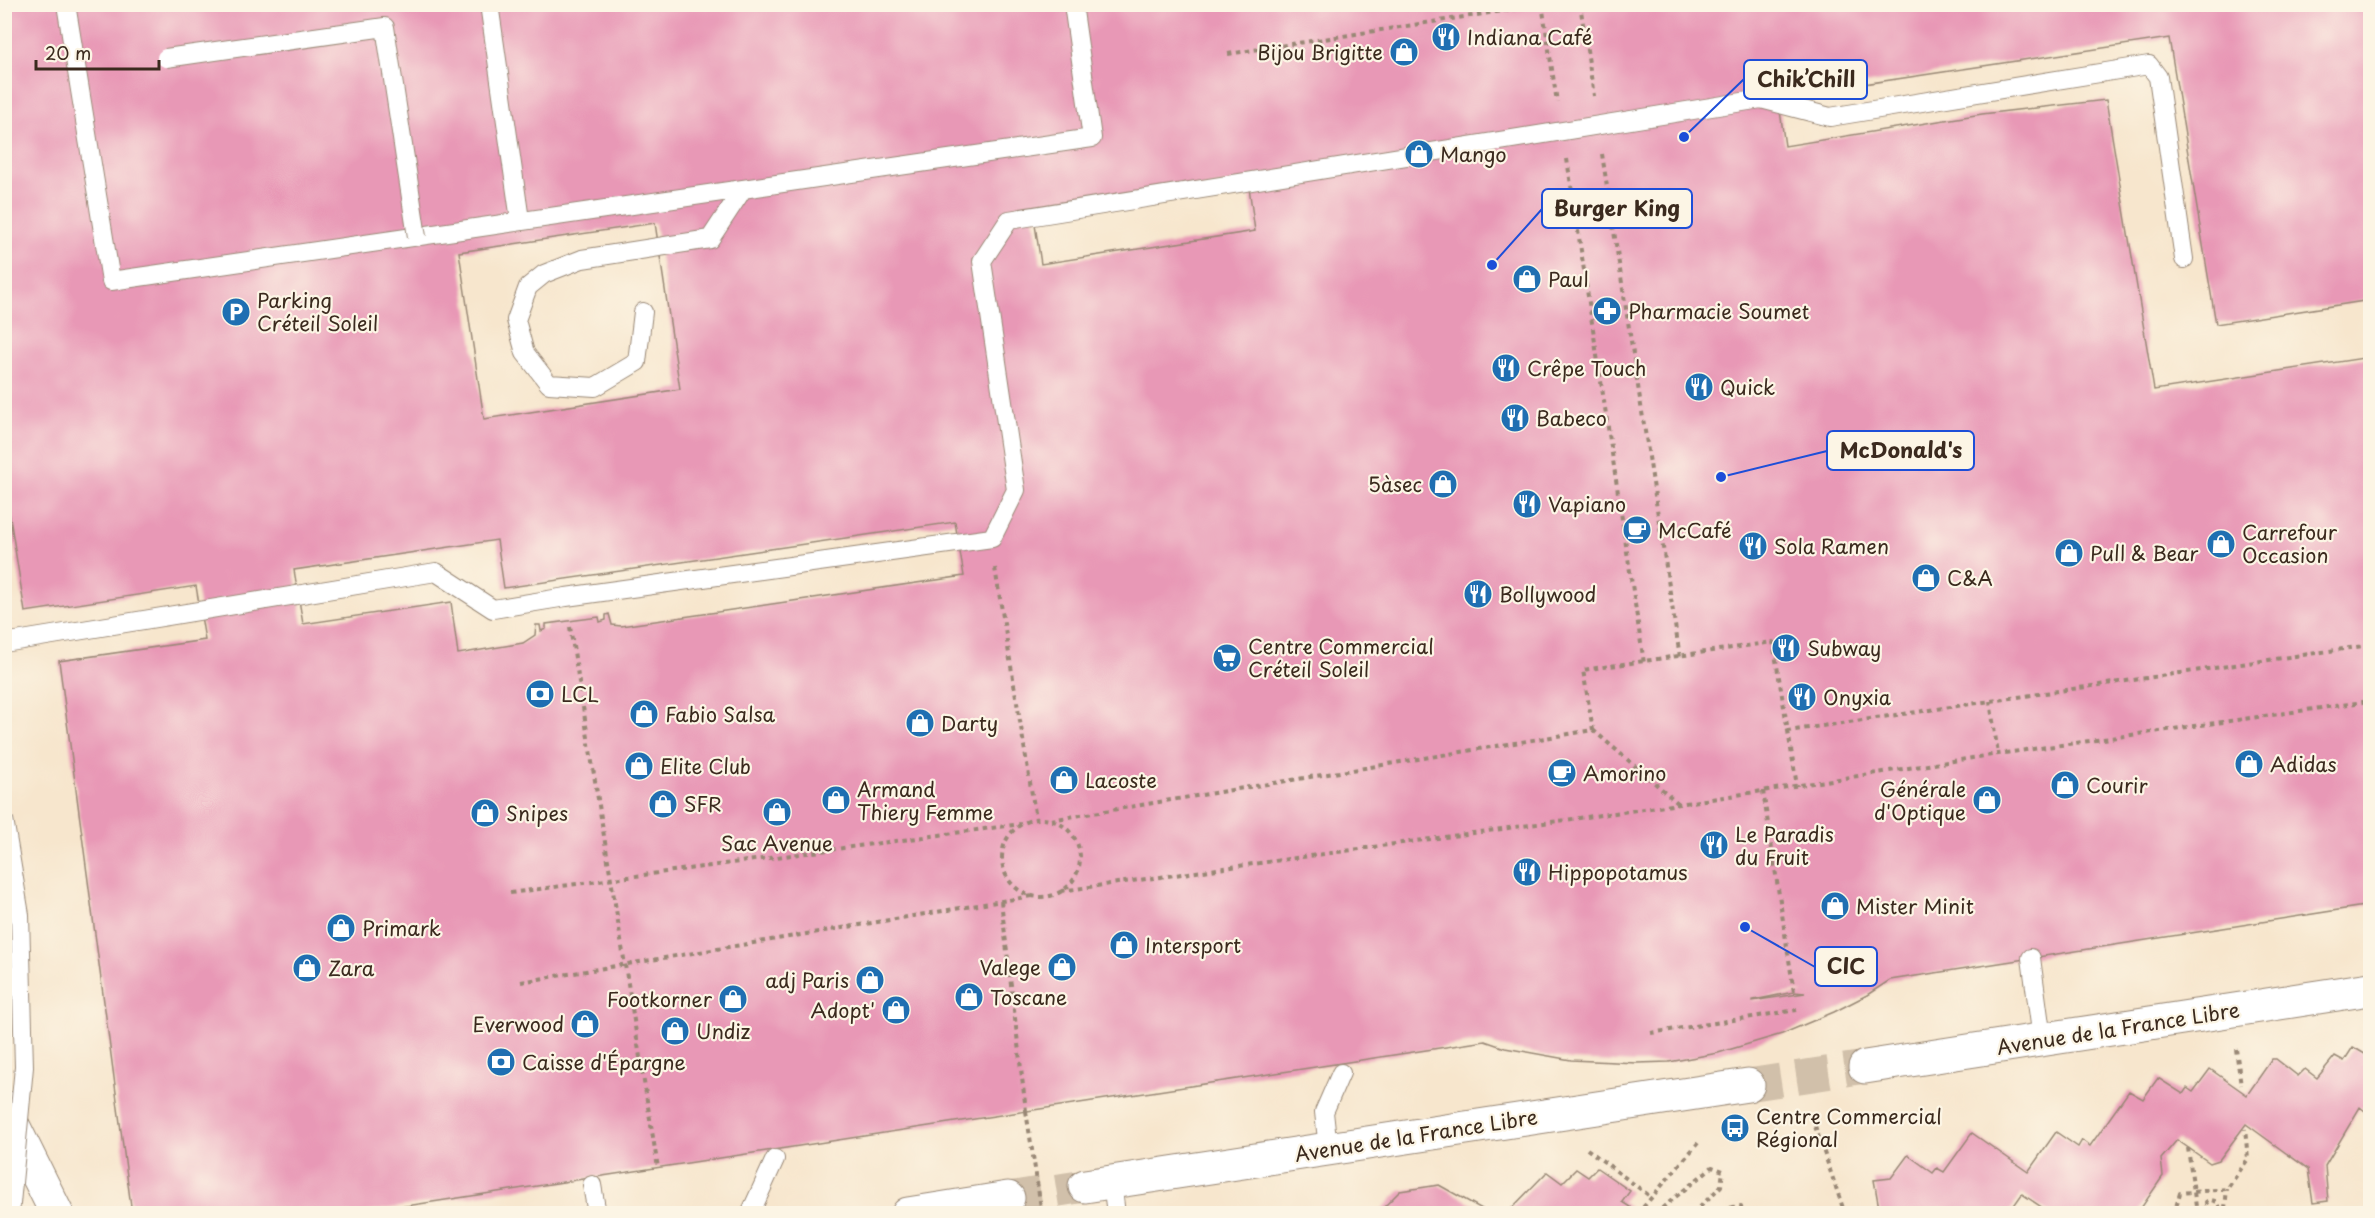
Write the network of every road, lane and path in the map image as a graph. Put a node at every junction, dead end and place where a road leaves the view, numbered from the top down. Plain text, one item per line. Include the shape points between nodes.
1 (66, 4) edge
2 (489, 4) edge
3 (1073, 4) edge
4 (1580, 4) edge
5 (1544, 5) edge
6 (1228, 54) dead end
7 (166, 58) dead end
8 (1598, 125) junction
9 (1562, 131) junction
10 (743, 189) junction
11 (520, 220) junction
12 (417, 237) junction
13 (2184, 259) dead end
14 (643, 312) dead end
15 (995, 570) dead end
16 (566, 597) junction
17 (4, 643) edge
18 (2370, 645) edge
19 (1680, 657) junction
20 (1644, 663) junction
21 (1990, 701) junction
22 (2370, 701) edge
23 (1593, 730) junction
24 (1788, 731) junction
25 (1998, 754) junction
26 (1797, 786) junction
27 (1763, 791) junction
28 (1679, 804) junction
29 (4, 819) edge
30 (1036, 819) junction
31 (1051, 820) junction
32 (1021, 824) junction
33 (1061, 891) junction
34 (510, 893) dead end
35 (1032, 896) junction
36 (1000, 901) junction
37 (2031, 958) dead end
38 (521, 982) dead end
39 (2370, 989) edge
40 (1794, 992) dead end
41 (1797, 1010) dead end
42 (1650, 1033) dead end
43 (2042, 1039) junction
44 (2236, 1049) dead end
45 (1865, 1066) tunnel mouth
46 (1341, 1073) dead end
47 (1748, 1085) tunnel mouth
48 (2241, 1085) dead end
49 (4, 1107) edge
50 (1815, 1126) dead end
51 (2245, 1129) dead end
52 (1698, 1143) dead end
53 (2365, 1145) dead end
54 (1584, 1147) dead end
55 (2188, 1148) dead end
56 (1328, 1149) junction
57 (775, 1159) dead end
58 (658, 1168) dead end
59 (592, 1185) dead end
60 (2227, 1189) junction
61 (1104, 1194) tunnel mouth
62 (1651, 1197) junction
63 (1008, 1198) tunnel mouth
64 (2370, 1198) edge
65 (10, 1214) edge
66 (57, 1214) edge
67 (597, 1214) edge
68 (750, 1214) edge
69 (908, 1214) edge
70 (1042, 1214) edge
71 (1643, 1214) edge
72 (1655, 1214) edge
73 (1693, 1214) edge
74 (1724, 1214) edge
75 (1742, 1214) edge
76 (1845, 1214) edge
77 (2174, 1214) edge
78 (2197, 1214) edge
79 (2208, 1214) edge

1 - 12 lane via 111,281
2 - 11 lane
3 - 10 lane via 1092,138
4 - 8 path
5 - 6 path
5 - 9 path
7 - 12 lane, bridge via 385,27
8 - 9 lane
8 - 13 lane via 1761,99 1830,117 2149,64 2158,77
8 - 19 path
9 - 16 lane via 1009,220 982,261 1016,490 992,538
9 - 20 path
10 - 11 lane
10 - 14 lane via 710,239 582,259 544,274 528,287 516,321 525,353 549,384 595,387 637,362
11 - 12 lane
15 - 30 path
16 - 17 lane via 493,609 436,572
16 - 58 path
18 - 21 path
19 - 20 path
19 - 24 path via 1773,642
20 - 23 path via 1583,670
21 - 24 path
21 - 25 path
22 - 25 path
23 - 28 path
23 - 31 path
24 - 26 path
25 - 26 path
26 - 27 path
27 - 28 path
27 - 40 path
28 - 33 path
29 - 65 lane, bridge via 20,915 24,1067
30 - 31 path
30 - 32 path
31 - 33 path via 1073,834 1079,846 1078,872
32 - 34 path
32 - 35 path via 1011,832 1002,856 1010,881
33 - 35 path
35 - 36 path
36 - 38 path
36 - 70 path, bridge
37 - 43 lane
39 - 43 street, Avenue de la France Libre
41 - 42 path
43 - 45 street, Avenue de la France Libre
44 - 48 path
46 - 56 lane via 1324,1112
47 - 56 street, Avenue de la France Libre
49 - 66 street
50 - 76 path
51 - 60 path via 2248,1159
52 - 62 path
53 - 64 path
54 - 62 path
55 - 78 path, bridge
56 - 61 street, Avenue de la France Libre
57 - 68 lane
59 - 67 lane
60 - 77 path via 2180,1193
60 - 79 path via 2225,1208 2220,1209 2218,1202 2211,1200 2206,1203
62 - 71 path via 1640,1211
63 - 69 street
72 - 73 path via 1712,1167 1723,1171 1721,1186
74 - 75 path via 1741,1206

